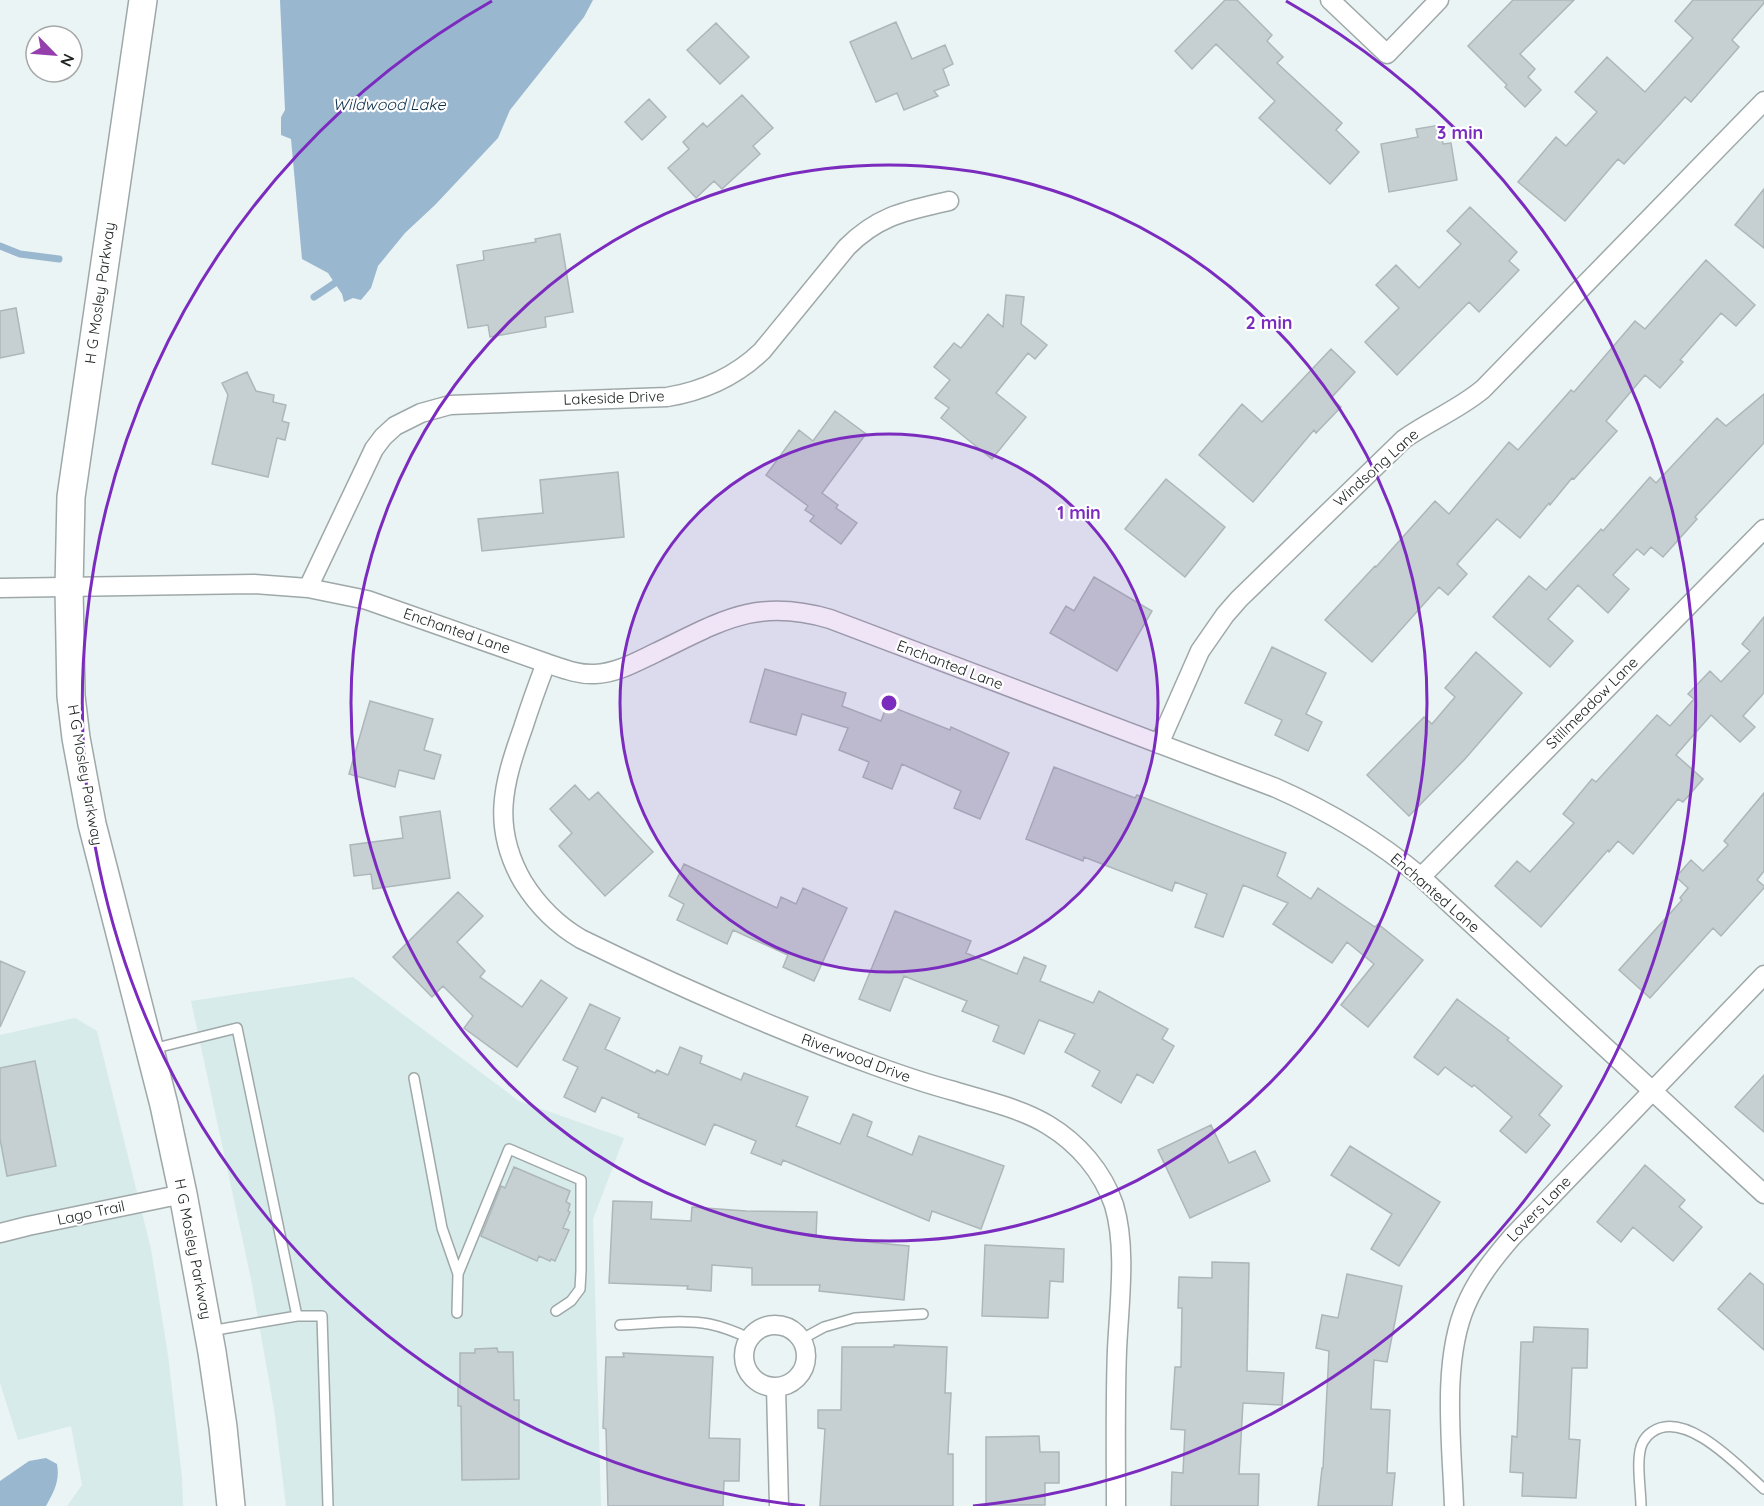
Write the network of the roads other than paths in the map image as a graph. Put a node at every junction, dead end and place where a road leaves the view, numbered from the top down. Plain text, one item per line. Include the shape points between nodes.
1 (143, 0) edge
2 (1330, 0) edge
3 (1439, 0) edge
4 (1764, 101) edge
5 (949, 201) dead end
6 (1764, 529) edge
7 (0, 588) edge
8 (69, 588) junction
9 (308, 588) junction
10 (546, 663) junction
11 (1159, 744) junction
12 (1421, 877) junction
13 (1764, 975) edge
14 (150, 1050) junction
15 (414, 1078) dead end
16 (1652, 1091) junction
17 (183, 1194) junction
18 (1764, 1194) edge
19 (0, 1233) edge
20 (458, 1274) junction
21 (556, 1311) dead end
22 (457, 1313) dead end
23 (923, 1314) dead end
24 (297, 1316) junction
25 (620, 1325) dead end
26 (209, 1331) junction
27 (749, 1338) junction
28 (802, 1339) junction
29 (776, 1387) junction
30 (1764, 1489) edge
31 (231, 1506) edge
32 (328, 1506) edge
33 (779, 1506) edge
34 (1116, 1506) edge
35 (1454, 1506) edge
36 (1641, 1506) edge

1 - 8 main road, H G Mosley Parkway via 71,497
2 - 3 street via 1387,54
4 - 11 street, Windsong Lane via 1483,389 1404,439 1239,599 1200,651
5 - 9 street, Lakeside Drive via 896,213 859,235 762,351 749,364 718,382 667,397 450,405 395,426 366,464
6 - 12 street, Stillmeadow Lane
7 - 8 street, Enchanted Lane
8 - 9 street, Enchanted Lane via 254,584
8 - 14 main road, H G Mosley Parkway via 71,696 83,780
9 - 10 street, Enchanted Lane via 367,600
10 - 11 street, Enchanted Lane via 581,673 608,672 627,667 724,620 764,610 803,612
10 - 34 street, Riverwood Drive via 511,760 503,818 515,867 546,912 581,939 732,1009 876,1066 1038,1120 1071,1141 1103,1180 1120,1229 1121,1254
11 - 12 street, Enchanted Lane via 1320,808
12 - 16 street, Enchanted Lane
13 - 16 street, Lovers Lane
14 - 17 main road, H G Mosley Parkway
14 - 24 lane via 237,1028
15 - 20 lane via 442,1228
16 - 18 street, Enchanted Lane
16 - 35 street, Lovers Lane via 1512,1237 1486,1269 1466,1305 1458,1327 1450,1392
17 - 19 street, Lago Trail
17 - 26 main road, H G Mosley Parkway
20 - 21 lane via 509,1149 582,1180 579,1289 571,1301
20 - 22 lane
23 - 28 lane via 855,1318 824,1327
24 - 26 lane
24 - 32 lane via 322,1316
25 - 27 lane via 689,1322 728,1329
26 - 31 main road, H G Mosley Parkway
27 - 28 street via 771,1324 796,1332
27 - 29 street via 745,1347 746,1367 758,1382
28 - 29 street via 806,1347 805,1366 785,1386
29 - 33 street
30 - 36 lane via 1704,1438 1684,1428 1665,1427 1651,1433 1642,1443

